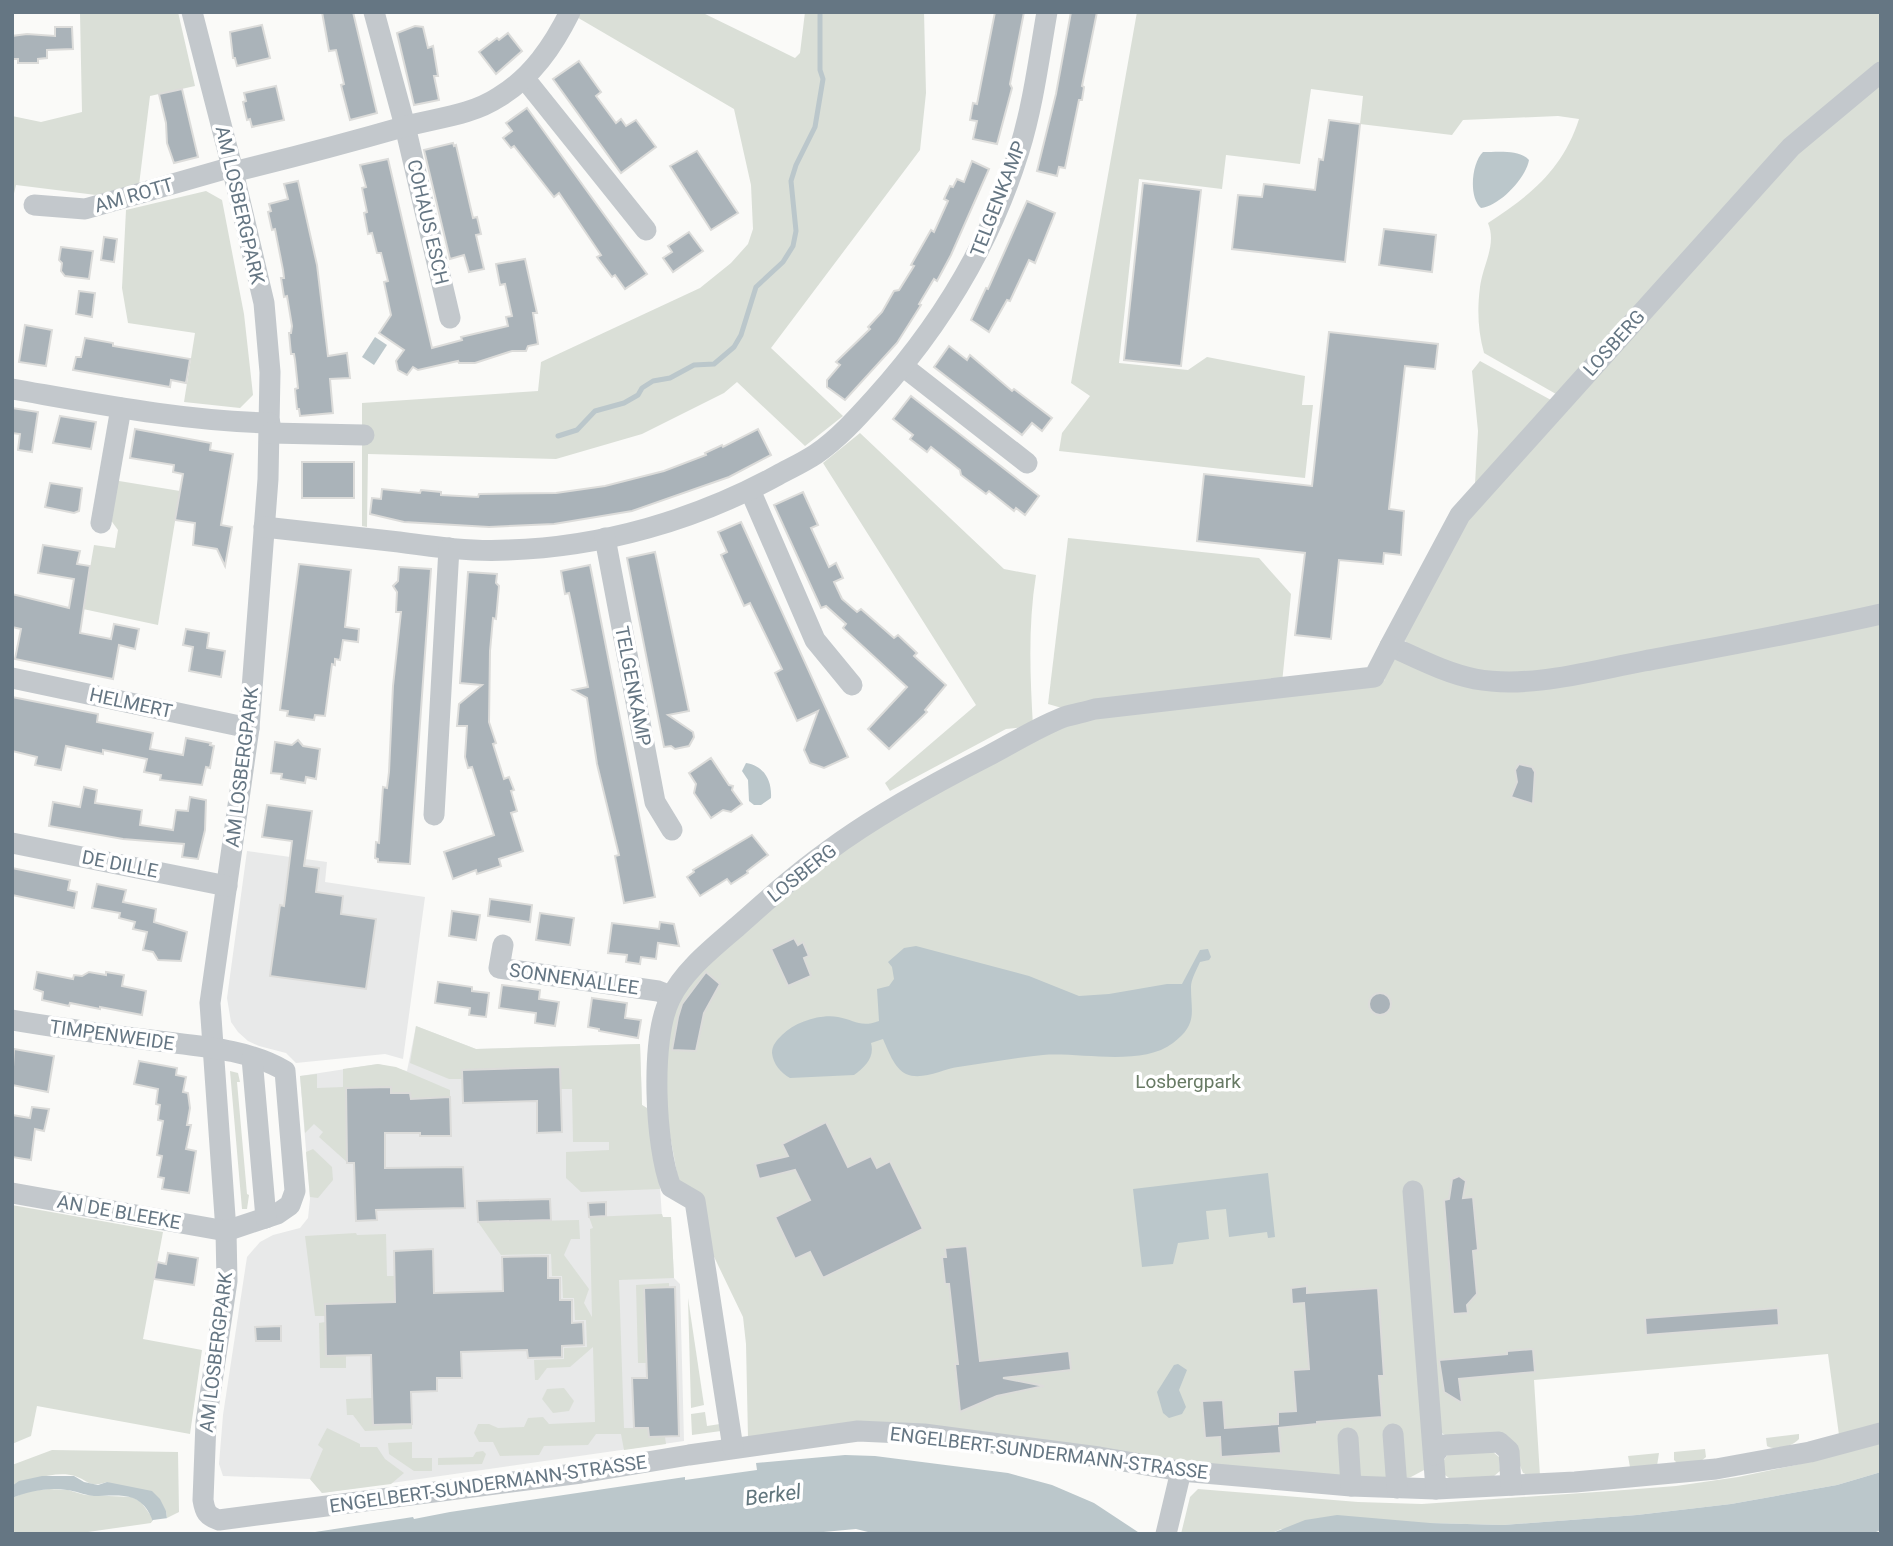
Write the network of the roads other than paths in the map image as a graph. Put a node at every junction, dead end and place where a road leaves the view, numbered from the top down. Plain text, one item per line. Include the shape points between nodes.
1 (192, 12) edge
2 (374, 12) edge
3 (570, 12) edge
4 (1047, 12) edge
5 (1881, 72) edge
6 (524, 79) junction
7 (405, 126) junction
8 (233, 170) junction
9 (34, 205) dead end
10 (646, 230) dead end
11 (450, 318) dead end
12 (904, 367) junction
13 (12, 389) edge
14 (121, 408) junction
15 (270, 428) junction
16 (363, 435) dead end
17 (1027, 463) dead end
18 (750, 490) junction
19 (101, 523) dead end
20 (264, 527) junction
21 (605, 538) junction
22 (449, 548) junction
23 (1881, 614) edge
24 (1390, 646) junction
25 (12, 678) edge
26 (852, 685) dead end
27 (249, 727) junction
28 (434, 815) dead end
29 (672, 830) dead end
30 (12, 843) edge
31 (227, 886) junction
32 (503, 945) dead end
33 (671, 996) junction
34 (12, 1020) edge
35 (212, 1048) junction
36 (252, 1058) junction
37 (1413, 1191) dead end
38 (12, 1193) edge
39 (266, 1218) junction
40 (226, 1231) junction
41 (1881, 1433) edge
42 (1393, 1434) dead end
43 (1348, 1438) dead end
44 (733, 1448) junction
45 (1434, 1455) junction
46 (1181, 1471) junction
47 (1511, 1485) junction
48 (1351, 1486) junction
49 (1396, 1489) junction
50 (1436, 1489) junction
51 (219, 1520) joint
52 (1166, 1534) edge

1 - 8 street, AM LOSBERGPARK
2 - 7 street, COHAUS ESCH
3 - 6 street
4 - 12 street, TELGENKAMP via 1025,130 1001,200 972,267
5 - 24 street, LOSBERG via 1791,146 1460,515
6 - 7 street via 466,113
6 - 10 street
7 - 8 street
7 - 11 street, COHAUS ESCH
8 - 9 street, AM ROTT via 85,209
8 - 15 street, AM LOSBERGPARK via 264,303
12 - 17 street
12 - 18 street, TELGENKAMP via 825,447
13 - 14 street
14 - 15 street
14 - 19 street
15 - 16 street
15 - 20 street, AM LOSBERGPARK
18 - 21 street, TELGENKAMP via 680,519
18 - 26 street via 815,640
20 - 22 street, TELGENKAMP
20 - 27 street, AM LOSBERGPARK
21 - 22 street, TELGENKAMP via 507,551
21 - 29 street, TELGENKAMP via 655,802
22 - 28 street
23 - 24 street via 1567,676 1517,681 1464,676
24 - 33 street, LOSBERG via 1374,677 1095,709 1064,717 950,776 829,850 715,945
25 - 27 street, HELMERT
27 - 31 street, AM LOSBERGPARK
30 - 31 street, DE DILLE
31 - 35 street, AM LOSBERGPARK via 210,1003
32 - 33 street, SONNENALLEE via 499,968
33 - 44 street, LOSBERG via 664,1013 658,1064 663,1162 671,1187 695,1201
34 - 35 street, TIMPENWEIDE
35 - 36 street, TIMPENWEIDE
35 - 40 street, AM LOSBERGPARK
36 - 39 street
36 - 39 street, TIMPENWEIDE via 285,1071 295,1191 287,1208
37 - 45 street
38 - 40 street, AN DE BLEEKE
39 - 40 street
40 - 51 street, AM LOSBERGPARK via 227,1281 206,1422 203,1483 205,1511
41 - 47 street, ENGELBERT-SUNDERMANN-STRASSE via 1716,1469
42 - 49 street
43 - 48 street
44 - 46 street, ENGELBERT-SUNDERMANN-STRASSE via 858,1431 910,1432
44 - 51 street, ENGELBERT-SUNDERMANN-STRASSE via 581,1473
45 - 47 street via 1445,1445 1499,1442 1508,1451
45 - 50 street
46 - 48 street, ENGELBERT-SUNDERMANN-STRASSE
46 - 52 street
47 - 50 street, ENGELBERT-SUNDERMANN-STRASSE
48 - 49 street, ENGELBERT-SUNDERMANN-STRASSE
49 - 50 street, ENGELBERT-SUNDERMANN-STRASSE

